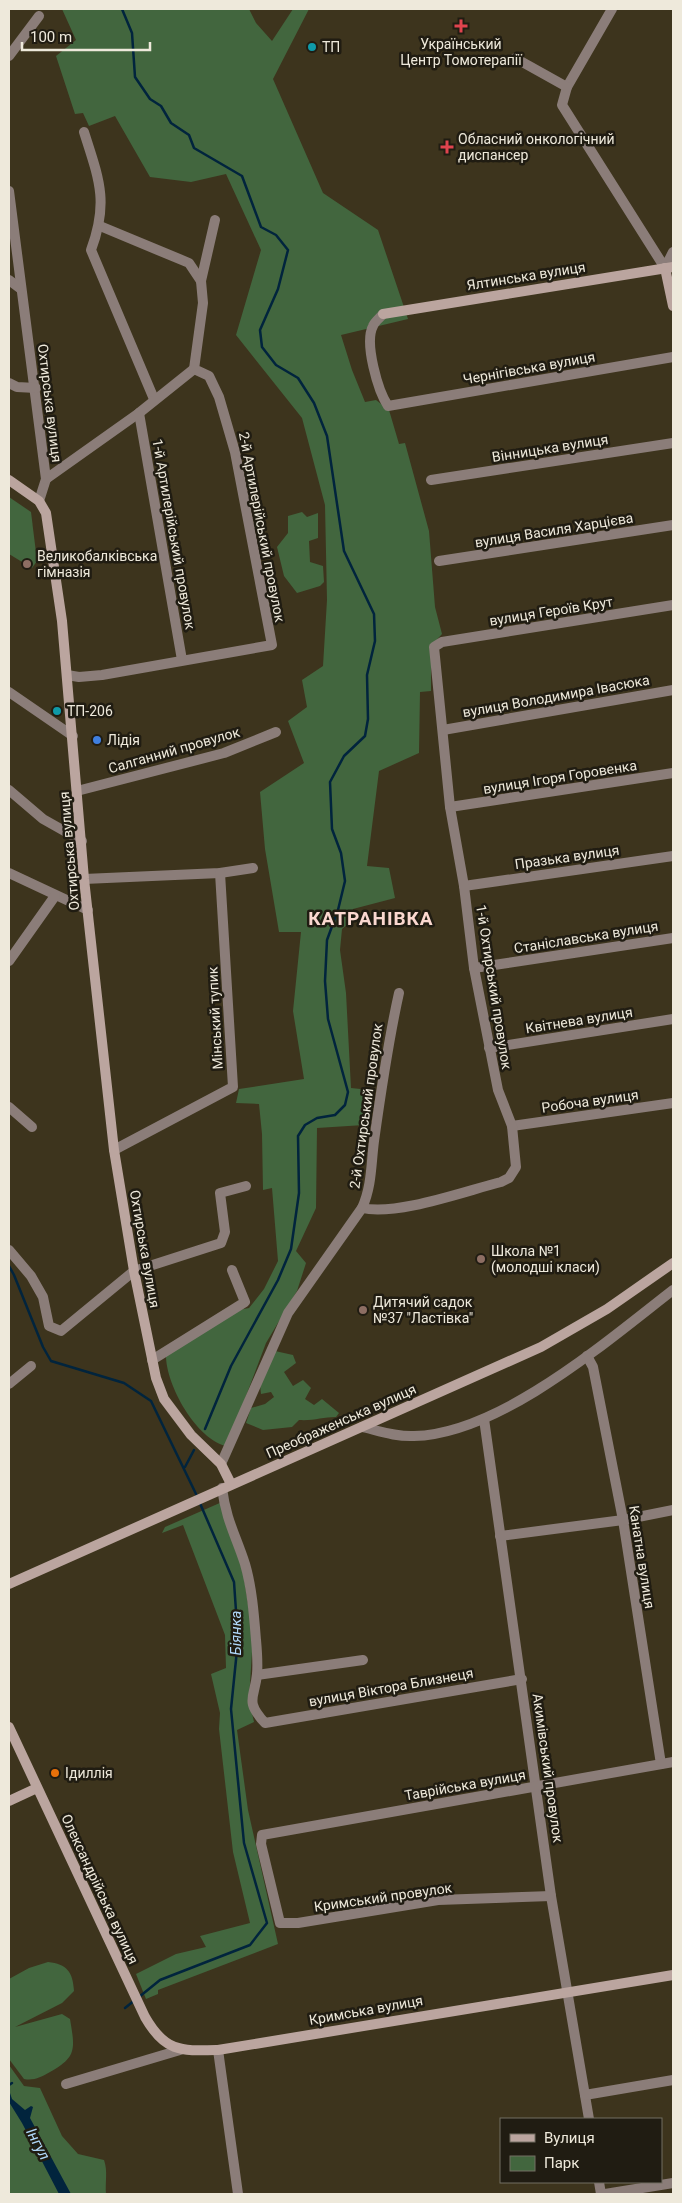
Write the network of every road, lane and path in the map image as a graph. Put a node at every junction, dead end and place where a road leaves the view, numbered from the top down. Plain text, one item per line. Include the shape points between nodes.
1 (612, 9) edge
2 (39, 16) dead end
3 (9, 56) edge
4 (515, 58) dead end
5 (567, 87) junction
6 (84, 132) dead end
7 (9, 195) edge
8 (215, 220) dead end
9 (100, 226) junction
10 (673, 252) edge
11 (669, 267) edge
12 (9, 280) edge
13 (201, 281) junction
14 (21, 289) junction
15 (673, 306) edge
16 (673, 357) edge
17 (194, 369) junction
18 (9, 383) edge
19 (36, 388) junction
20 (154, 399) junction
21 (388, 406) joint
22 (140, 413) junction
23 (673, 443) edge
24 (46, 479) junction
25 (9, 480) edge
26 (431, 480) dead end
27 (39, 501) junction
28 (673, 525) edge
29 (439, 561) dead end
30 (673, 605) edge
31 (434, 647) joint
32 (182, 660) junction
33 (67, 675) junction
34 (673, 690) edge
35 (9, 692) edge
36 (443, 730) junction
37 (276, 732) dead end
38 (73, 736) junction
39 (673, 773) edge
40 (9, 790) edge
41 (77, 791) junction
42 (450, 808) junction
43 (82, 841) junction
44 (673, 856) edge
45 (253, 868) dead end
46 (220, 873) junction
47 (9, 874) edge
48 (84, 879) junction
49 (464, 886) junction
50 (55, 896) junction
51 (88, 910) junction
52 (673, 938) edge
53 (9, 961) edge
54 (474, 968) junction
55 (399, 993) dead end
56 (673, 1019) edge
57 (489, 1048) junction
58 (673, 1102) edge
59 (9, 1107) edge
60 (512, 1126) junction
61 (32, 1127) dead end
62 (114, 1150) junction
63 (246, 1186) dead end
64 (362, 1208) junction
65 (9, 1250) edge
66 (673, 1263) edge
67 (232, 1270) dead end
68 (134, 1271) junction
69 (673, 1290) edge
70 (587, 1356) junction
71 (152, 1360) junction
72 (31, 1366) dead end
73 (9, 1384) edge
74 (484, 1419) junction
75 (362, 1426) junction
76 (220, 1464) junction
77 (227, 1486) junction
78 (673, 1510) edge
79 (623, 1520) junction
80 (500, 1536) junction
81 (9, 1584) edge
82 (363, 1660) dead end
83 (257, 1675) junction
84 (522, 1679) junction
85 (9, 1727) edge
86 (673, 1762) edge
87 (660, 1764) junction
88 (537, 1786) junction
89 (37, 1788) junction
90 (9, 1801) edge
91 (551, 1896) junction
92 (280, 1923) joint
93 (673, 1975) edge
94 (567, 1992) junction
95 (180, 2050) junction
96 (218, 2050) junction
97 (673, 2080) edge
98 (66, 2084) dead end
99 (585, 2095) junction
100 (589, 2118) edge
101 (673, 2183) edge
102 (238, 2194) edge
103 (603, 2194) edge

1 - 5 street
2 - 3 street
4 - 5 street
5 - 11 street via 562,105
6 - 9 street via 102,196
7 - 14 street, Охтирська вулиця
8 - 13 street
9 - 13 street via 190,263
9 - 20 street via 91,250
10 - 11 street
11 - 15 street
11 - 21 street, Ялтинська вулиця via 383,314 373,324 369,336 378,382
12 - 14 street
13 - 17 street via 203,303
14 - 19 street, Охтирська вулиця
16 - 21 street, Чернігівська вулиця
17 - 20 street
17 - 32 street, 2-й Артилерійський провулок via 209,376 219,397 235,452 272,645
18 - 19 street
19 - 24 street, Охтирська вулиця
20 - 22 street
22 - 24 street
22 - 32 street, 1-й Артилерійський провулок
23 - 26 street, Вінницька вулиця
24 - 27 street, Охтирська вулиця
25 - 27 street
27 - 33 street, Охтирська вулиця via 46,513
28 - 29 street, вулиця Василя Харцієва
30 - 31 street, вулиця Героїв Крут via 442,642
31 - 36 street, 1-й Охтирський провулок
32 - 33 street via 102,675
33 - 38 street, Охтирська вулиця
34 - 36 street, вулиця Володимира Івасюка
35 - 38 street
36 - 42 street, 1-й Охтирський провулок
37 - 41 street, Салганний провулок via 224,753
38 - 41 street, Охтирська вулиця
39 - 42 street, вулиця Ігоря Горовенка
40 - 43 street via 43,819
41 - 43 street, Охтирська вулиця
42 - 49 street, 1-й Охтирський провулок
43 - 48 street, Охтирська вулиця
44 - 49 street, Празька вулиця
45 - 46 street
46 - 48 street
46 - 62 street, Мінський тупик via 233,1087
47 - 50 street
48 - 51 street, Охтирська вулиця
49 - 54 street, 1-й Охтирський провулок
50 - 51 street
50 - 53 street
51 - 62 street, Охтирська вулиця
52 - 54 street, Станіславська вулиця
54 - 57 street, 1-й Охтирський провулок
55 - 64 street, 2-й Охтирський провулок via 378,1119 370,1192
56 - 57 street, Квітнева вулиця
57 - 60 street, 1-й Охтирський провулок via 498,1090
58 - 60 street, Робоча вулиця
59 - 61 street
60 - 64 street, 1-й Охтирський провулок via 516,1167 509,1178 395,1208 375,1211
62 - 68 street, Охтирська вулиця
63 - 68 street via 220,1193 225,1232 222,1243
64 - 76 street, 2-й Охтирський провулок via 288,1313
65 - 68 street via 31,1276 43,1298 49,1326 61,1331
66 - 75 street, Преображенська вулиця via 607,1310 541,1347
67 - 71 street via 245,1302
68 - 71 street, Охтирська вулиця
69 - 70 street
70 - 74 street
70 - 79 street, Канатна вулиця via 593,1367
71 - 76 street, Охтирська вулиця via 164,1399 191,1435
72 - 73 street
74 - 75 street via 446,1432 415,1436 393,1435
74 - 80 street, Акимівський провулок
75 - 77 street, Преображенська вулиця
76 - 77 street, Охтирська вулиця
77 - 81 street, Преображенська вулиця
77 - 83 street via 226,1514 245,1565 256,1640
78 - 79 street
79 - 80 street
79 - 87 street, Канатна вулиця
80 - 84 street, Акимівський провулок
82 - 83 street
83 - 84 street, вулиця Віктора Близнеця via 251,1696 257,1714 265,1723
84 - 88 street, Акимівський провулок
85 - 89 street, Олександрійська вулиця
86 - 87 street, Таврійська вулиця
87 - 88 street, Таврійська вулиця
88 - 91 street, Акимівський провулок
88 - 92 street, Таврійська вулиця via 262,1835 261,1844
89 - 90 street
89 - 95 street, Олександрійська вулиця via 145,2016 158,2036
91 - 92 street, Кримський провулок via 438,1900 298,1923
91 - 94 street, Акимівський провулок
93 - 94 street, Кримська вулиця
94 - 96 street, Кримська вулиця
94 - 99 street, Акимівський провулок
95 - 96 street, Кримська вулиця
95 - 98 street, Кримська вулиця
96 - 102 street
97 - 99 street
99 - 100 street, Акимівський провулок
101 - 103 street

